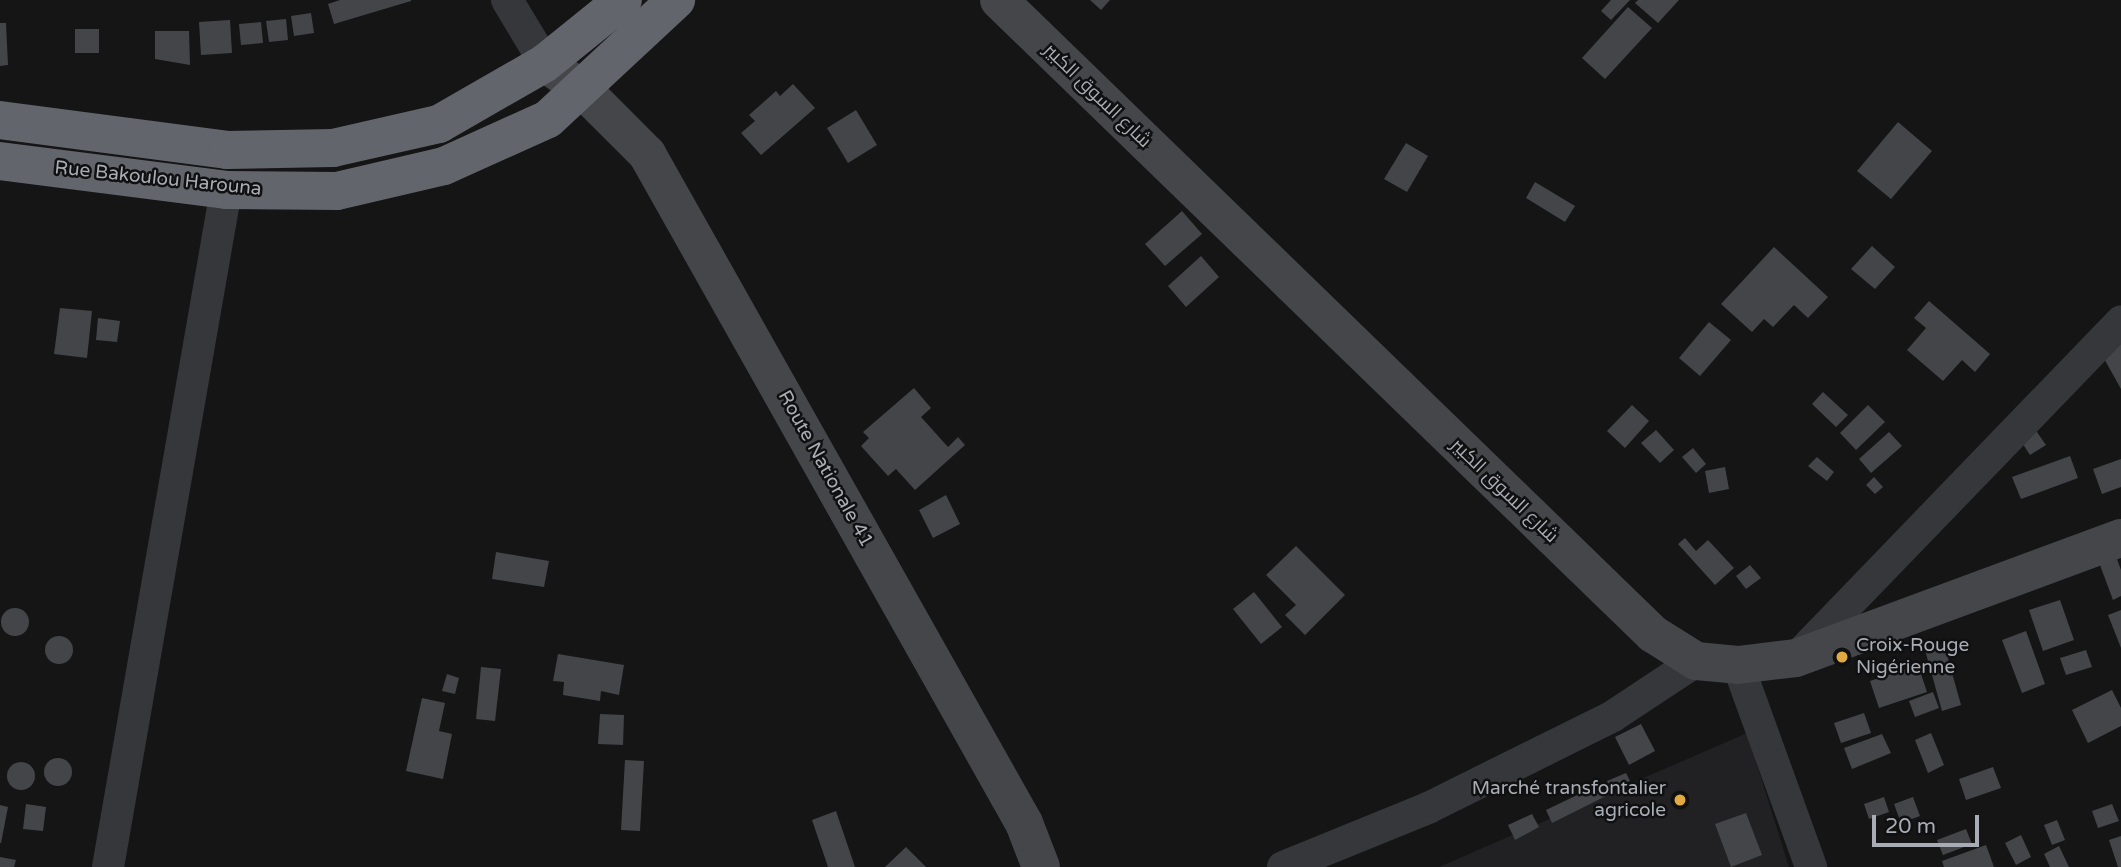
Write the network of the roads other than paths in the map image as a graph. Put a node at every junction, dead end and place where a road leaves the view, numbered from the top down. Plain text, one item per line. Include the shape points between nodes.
1 (507, 0) edge
2 (623, 0) edge
3 (676, 0) edge
4 (999, 0) edge
5 (545, 63) junction
6 (583, 90) junction
7 (0, 120) edge
8 (0, 161) edge
9 (226, 190) junction
10 (2121, 323) edge
11 (2121, 538) edge
12 (1796, 658) junction
13 (1696, 661) junction
14 (1738, 665) junction
15 (108, 867) edge
16 (1041, 867) edge
17 (1283, 867) edge
18 (1811, 867) edge

1 - 5 street
2 - 5 highway, Rue Bakoulou Harouna
3 - 6 highway, Rue Bakoulou Harouna
4 - 13 street, شارع السوق الكبير via 1643,624
5 - 6 street, Route Nationale 41
5 - 7 highway, Rue Bakoulou Harouna via 439,124 333,148 227,150
6 - 9 highway, Rue Bakoulou Harouna via 548,119 444,166 337,191
6 - 16 street, Route Nationale 41 via 647,153 1024,823
8 - 9 highway, Rue Bakoulou Harouna
9 - 15 street
10 - 12 street
11 - 12 street, شارع السوق الكبير
12 - 14 street, شارع السوق الكبير
13 - 14 street, شارع السوق الكبير
13 - 17 street via 1613,716 1428,808
14 - 18 street

